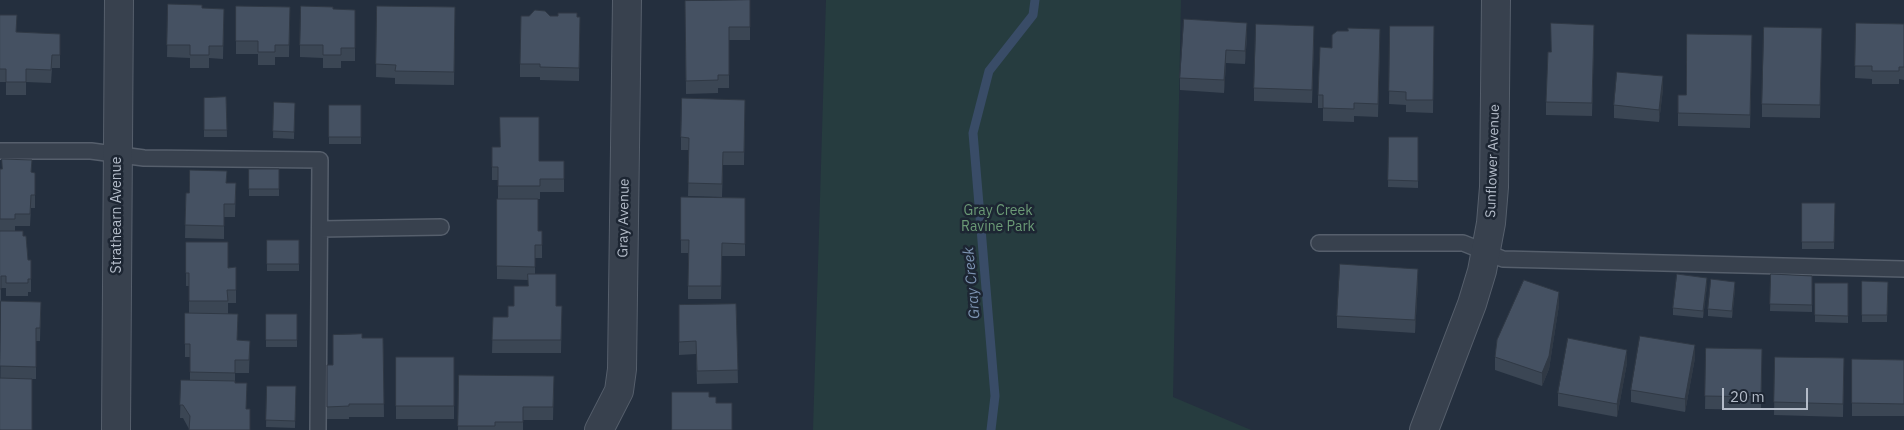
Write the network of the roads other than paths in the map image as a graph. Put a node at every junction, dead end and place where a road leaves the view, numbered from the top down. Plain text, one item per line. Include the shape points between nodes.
1 (119, 0) edge
2 (627, 0) edge
3 (1496, 0) edge
4 (0, 151) edge
5 (117, 154) junction
6 (441, 227) dead end
7 (320, 229) junction
8 (1319, 242) dead end
9 (1486, 252) junction
10 (1904, 269) edge
11 (116, 430) edge
12 (318, 430) edge
13 (599, 430) edge
14 (1424, 430) edge

1 - 5 street, Strathearn Avenue
2 - 13 street, Gray Avenue via 622,369 619,391
3 - 9 street, Sunflower Avenue via 1494,187
4 - 5 lane
5 - 7 lane via 144,158 320,160
5 - 11 street, Strathearn Avenue
6 - 7 lane
7 - 12 lane
8 - 9 lane via 1463,243
9 - 10 lane via 1503,259
9 - 14 street, Sunflower Avenue via 1472,304

